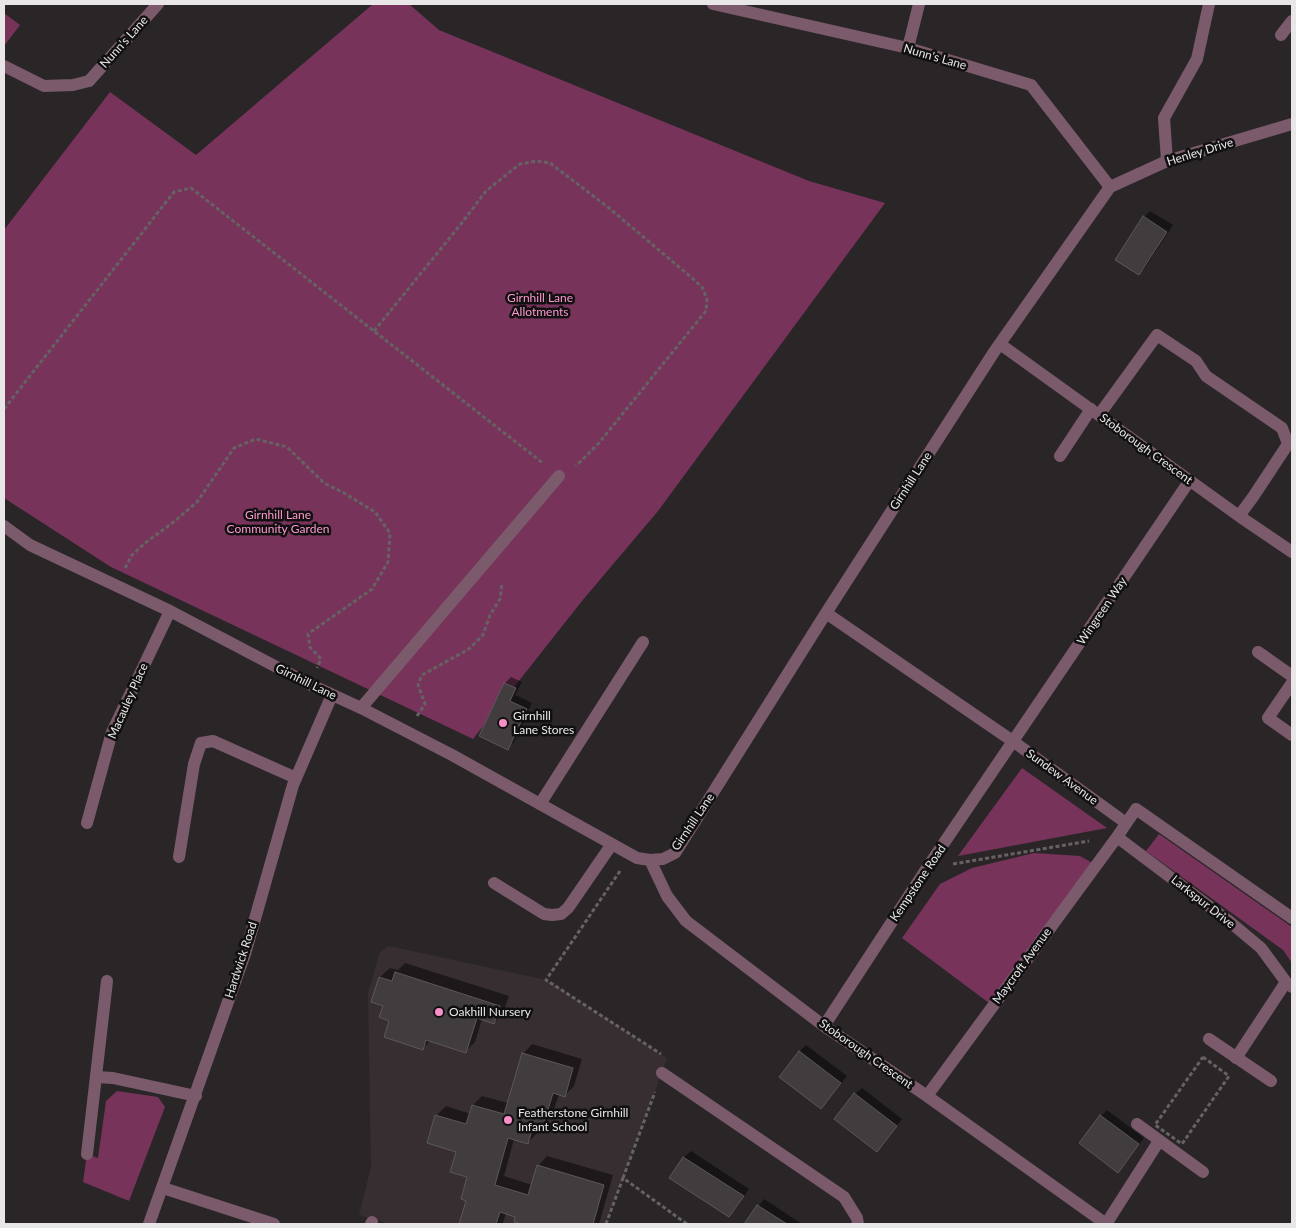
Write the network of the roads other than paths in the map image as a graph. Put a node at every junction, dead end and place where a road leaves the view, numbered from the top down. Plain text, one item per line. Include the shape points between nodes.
1 (158, 4) edge
2 (713, 4) edge
3 (919, 4) edge
4 (1209, 4) edge
5 (1292, 21) edge
6 (1281, 34) dead end
7 (908, 48) junction
8 (4, 66) edge
9 (1292, 124) edge
10 (1167, 161) junction
11 (1110, 187) junction
12 (1000, 344) junction
13 (1095, 412) junction
14 (1060, 456) dead end
15 (559, 476) road end
16 (1190, 480) junction
17 (1238, 516) junction
18 (4, 526) edge
19 (1292, 552) edge
20 (170, 611) junction
21 (826, 613) junction
22 (642, 642) dead end
23 (1258, 652) dead end
24 (1292, 676) edge
25 (1292, 683) edge
26 (332, 695) junction
27 (361, 708) junction
28 (1292, 735) edge
29 (1014, 742) junction
30 (296, 778) junction
31 (540, 804) junction
32 (87, 823) dead end
33 (1126, 823) junction
34 (1117, 837) junction
35 (612, 844) junction
36 (179, 857) dead end
37 (650, 860) junction
38 (494, 884) dead end
39 (1292, 918) edge
40 (107, 981) dead end
41 (1289, 984) edge
42 (824, 1026) junction
43 (1209, 1039) dead end
44 (1236, 1058) junction
45 (662, 1073) road end
46 (96, 1077) junction
47 (1271, 1081) dead end
48 (196, 1096) junction
49 (927, 1096) junction
50 (1137, 1124) dead end
51 (1159, 1141) junction
52 (88, 1154) dead end
53 (1203, 1172) dead end
54 (163, 1188) junction
55 (149, 1224) edge
56 (274, 1224) edge
57 (858, 1224) edge
58 (1106, 1224) edge

1 - 8 street, Nunn's Lane via 89,81 44,86
2 - 7 street, Nunn's Lane
3 - 7 street
4 - 10 street via 1197,60 1164,118
5 - 6 street
7 - 11 street, Nunn's Lane via 1031,85
9 - 10 street, Henley Drive
10 - 11 street, Henley Drive
11 - 12 street, Girnhill Lane
12 - 13 street, Stoborough Crescent
12 - 21 street, Girnhill Lane
13 - 14 street
13 - 16 street, Stoborough Crescent
13 - 17 street via 1157,335 1196,361 1206,376 1282,428 1288,444
15 - 27 street
16 - 17 street, Stoborough Crescent
16 - 29 street, Wingreen Way
17 - 19 street, Stoborough Crescent
18 - 20 street, Girnhill Lane via 30,545
20 - 26 street, Girnhill Lane
20 - 32 street, Macauley Place via 112,732
21 - 29 street, Sundew Avenue
21 - 37 street, Girnhill Lane via 675,853 663,859
22 - 31 street
23 - 24 street
25 - 28 street via 1268,718
26 - 27 street, Girnhill Lane
26 - 30 street, Hardwick Road
27 - 31 street, Girnhill Lane
29 - 33 street, Sundew Avenue
29 - 42 street, Kempstone Road
30 - 36 street via 213,741 201,743 194,764
30 - 48 street, Hardwick Road via 245,954
31 - 35 street, Girnhill Lane
33 - 34 street
33 - 39 street via 1136,809
34 - 41 street, Larkspur Drive via 1261,948
34 - 49 street, Maycroft Avenue
35 - 37 street, Girnhill Lane via 637,858
35 - 38 street via 561,914 544,914
37 - 42 street, Stoborough Crescent via 667,896 686,921
40 - 46 street
41 - 44 street
42 - 49 street, Stoborough Crescent
43 - 44 street
44 - 47 street
45 - 57 street via 844,1197
46 - 48 street
46 - 52 street
48 - 54 street, Hardwick Road
49 - 58 street, Stoborough Crescent
50 - 51 street
51 - 53 street
51 - 58 street
54 - 55 street, Hardwick Road
54 - 56 street

